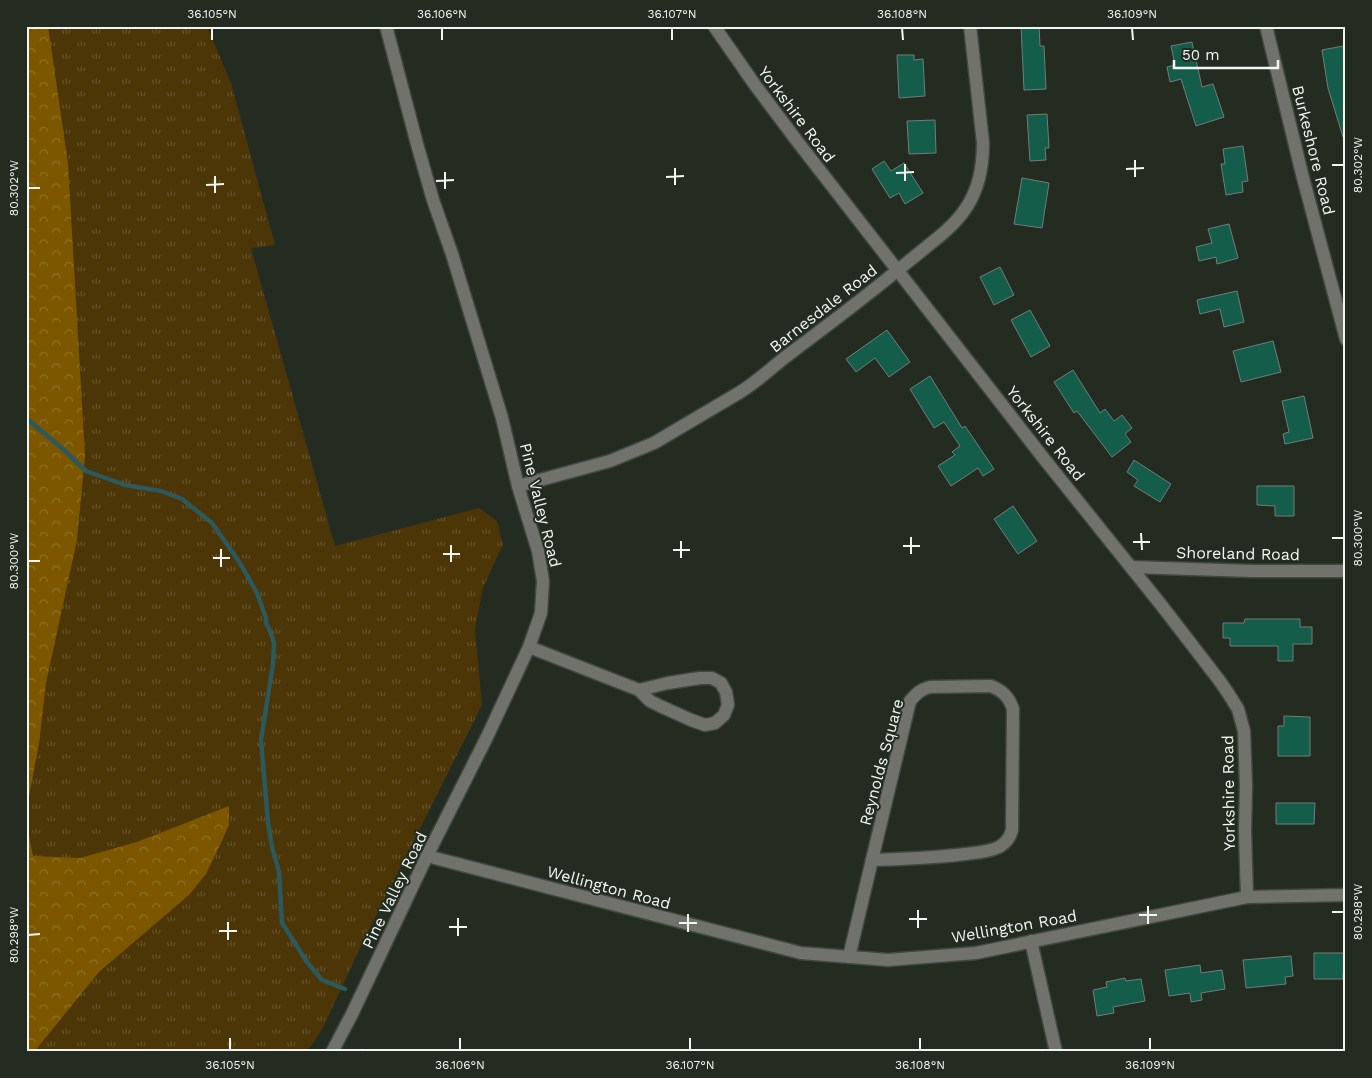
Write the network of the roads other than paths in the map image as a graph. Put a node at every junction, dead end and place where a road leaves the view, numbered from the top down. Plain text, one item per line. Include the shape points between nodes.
1 (386, 26) edge
2 (714, 26) edge
3 (970, 26) edge
4 (1266, 26) edge
5 (898, 270) junction
6 (1346, 339) edge
7 (518, 486) junction
8 (1130, 567) junction
9 (1346, 571) edge
10 (529, 647) junction
11 (639, 690) junction
12 (427, 856) junction
13 (872, 860) junction
14 (1346, 895) edge
15 (1247, 897) junction
16 (1032, 942) junction
17 (849, 957) junction
18 (332, 1052) edge
19 (1056, 1052) edge

1 - 7 street, Pine Valley Road via 428,181 502,418
2 - 5 street, Yorkshire Road via 797,142
3 - 5 street, Barnesdale Road via 982,143 981,173 968,206 959,218
4 - 6 street, Burkeshore Road
5 - 7 street, Barnesdale Road via 749,387 654,443 610,461
5 - 8 street, Yorkshire Road
7 - 10 street, Pine Valley Road via 538,552 543,581 541,613
8 - 9 street, Shoreland Road
8 - 15 street, Yorkshire Road via 1220,680 1238,709 1244,732
10 - 11 street
10 - 12 street, Pine Valley Road
11 - 11 street via 712,678 721,683 728,705 724,715 715,723 705,725 650,701
12 - 17 street, Wellington Road via 801,953
12 - 18 street, Pine Valley Road
13 - 13 street, Reynolds Square via 910,701 917,693 930,687 991,686 999,689 1013,709 1010,837 997,848 976,853
13 - 17 street, Reynolds Square
14 - 15 street, Wellington Road
15 - 16 street, Wellington Road
16 - 17 street, Wellington Road via 976,953 888,960
16 - 19 street

